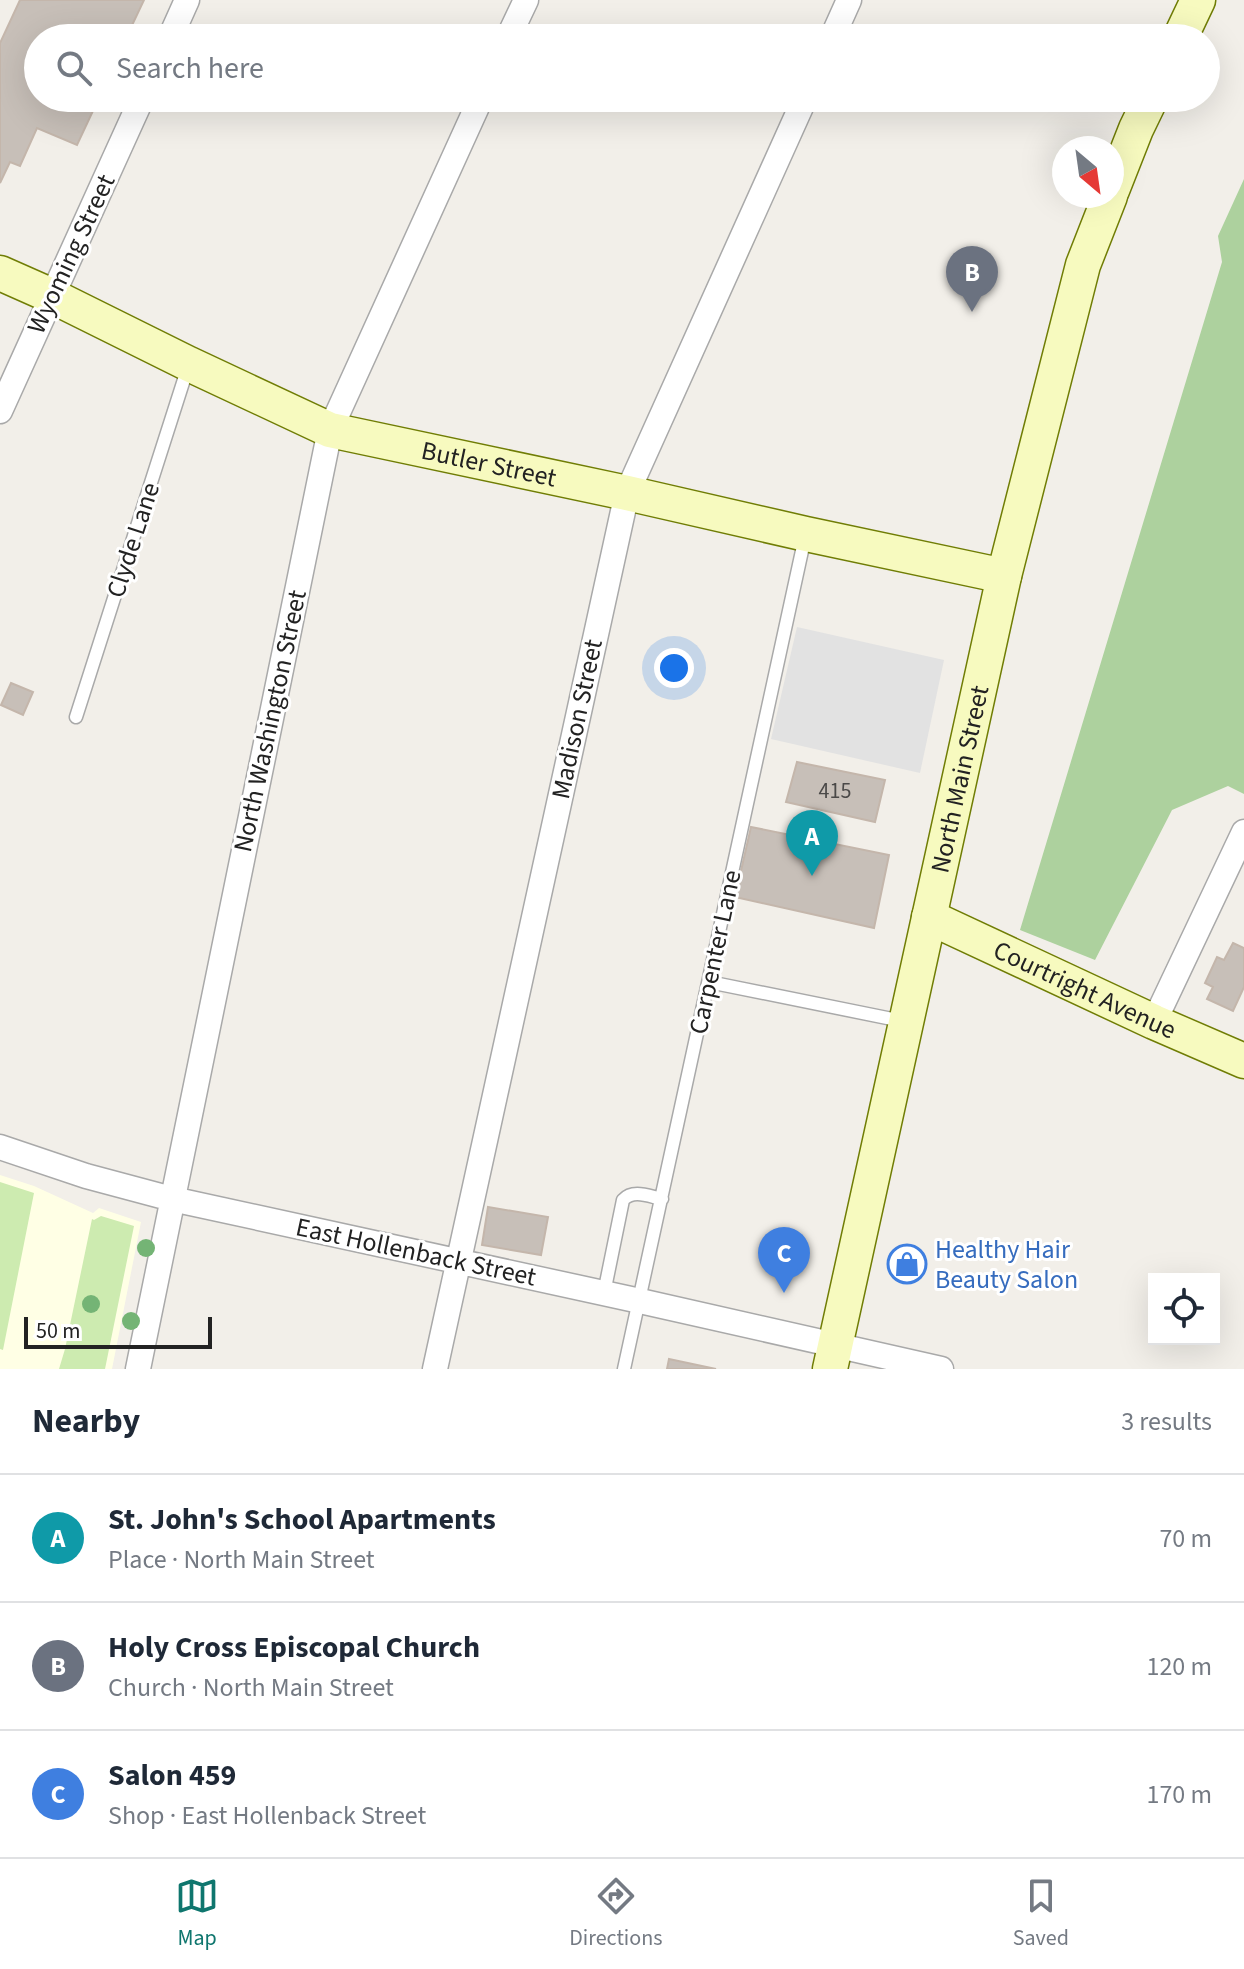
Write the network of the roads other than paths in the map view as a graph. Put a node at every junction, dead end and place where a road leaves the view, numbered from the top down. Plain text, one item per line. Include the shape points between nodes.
1 (187, 0) edge
2 (526, 0) edge
3 (849, 0) edge
4 (1198, 0) edge
5 (176, 24) edge
6 (515, 24) edge
7 (838, 24) edge
8 (1187, 24) edge
9 (136, 112) edge
10 (475, 112) edge
11 (799, 112) edge
12 (1144, 112) edge
13 (1124, 160) edge
14 (1105, 208) edge
15 (0, 273) edge
16 (52, 296) junction
17 (189, 364) junction
18 (0, 411) edge
19 (330, 430) junction
20 (627, 493) junction
21 (806, 534) junction
22 (1004, 576) junction
23 (76, 717) dead end
24 (1244, 832) edge
25 (929, 917) junction
26 (709, 982) junction
27 (906, 1022) junction
28 (1154, 1022) junction
29 (1244, 1061) edge
30 (0, 1147) edge
31 (172, 1199) junction
32 (662, 1199) junction
33 (458, 1261) junction
34 (604, 1293) junction
35 (640, 1301) junction
36 (833, 1357) edge
37 (138, 1369) edge
38 (435, 1369) edge
39 (624, 1369) edge
40 (941, 1369) edge

1 - 5 street
2 - 6 street
3 - 7 street
4 - 8 main road
9 - 16 street, Wyoming Street
10 - 19 street, North Washington Street
11 - 20 street, Madison Street
12 - 13 main road
14 - 22 main road, North Main Street via 1083,265
15 - 16 main road, Butler Street
16 - 17 main road, Butler Street
16 - 18 street, Wyoming Street
17 - 19 main road, Butler Street
17 - 23 lane, Clyde Lane
19 - 20 main road, Butler Street
19 - 31 street, North Washington Street
20 - 21 main road, Butler Street
20 - 33 street, Madison Street
21 - 22 main road, Butler Street
21 - 26 lane, Carpenter Lane
22 - 25 main road, North Main Street
24 - 28 street
25 - 27 main road, North Main Street
25 - 28 main road, Courtright Avenue
26 - 27 lane
26 - 32 lane, Carpenter Lane
27 - 36 main road, North Main Street
28 - 29 main road, Courtright Avenue
30 - 31 street, East Hollenback Street
31 - 33 street, East Hollenback Street
31 - 37 street, North Washington Street
32 - 34 lane via 634,1194 623,1200
32 - 35 lane, Carpenter Lane
33 - 34 street, East Hollenback Street
33 - 38 street, Madison Street
34 - 35 street, East Hollenback Street
35 - 36 street, East Hollenback Street
35 - 39 lane, Carpenter Lane
36 - 40 street, East Hollenback Street

